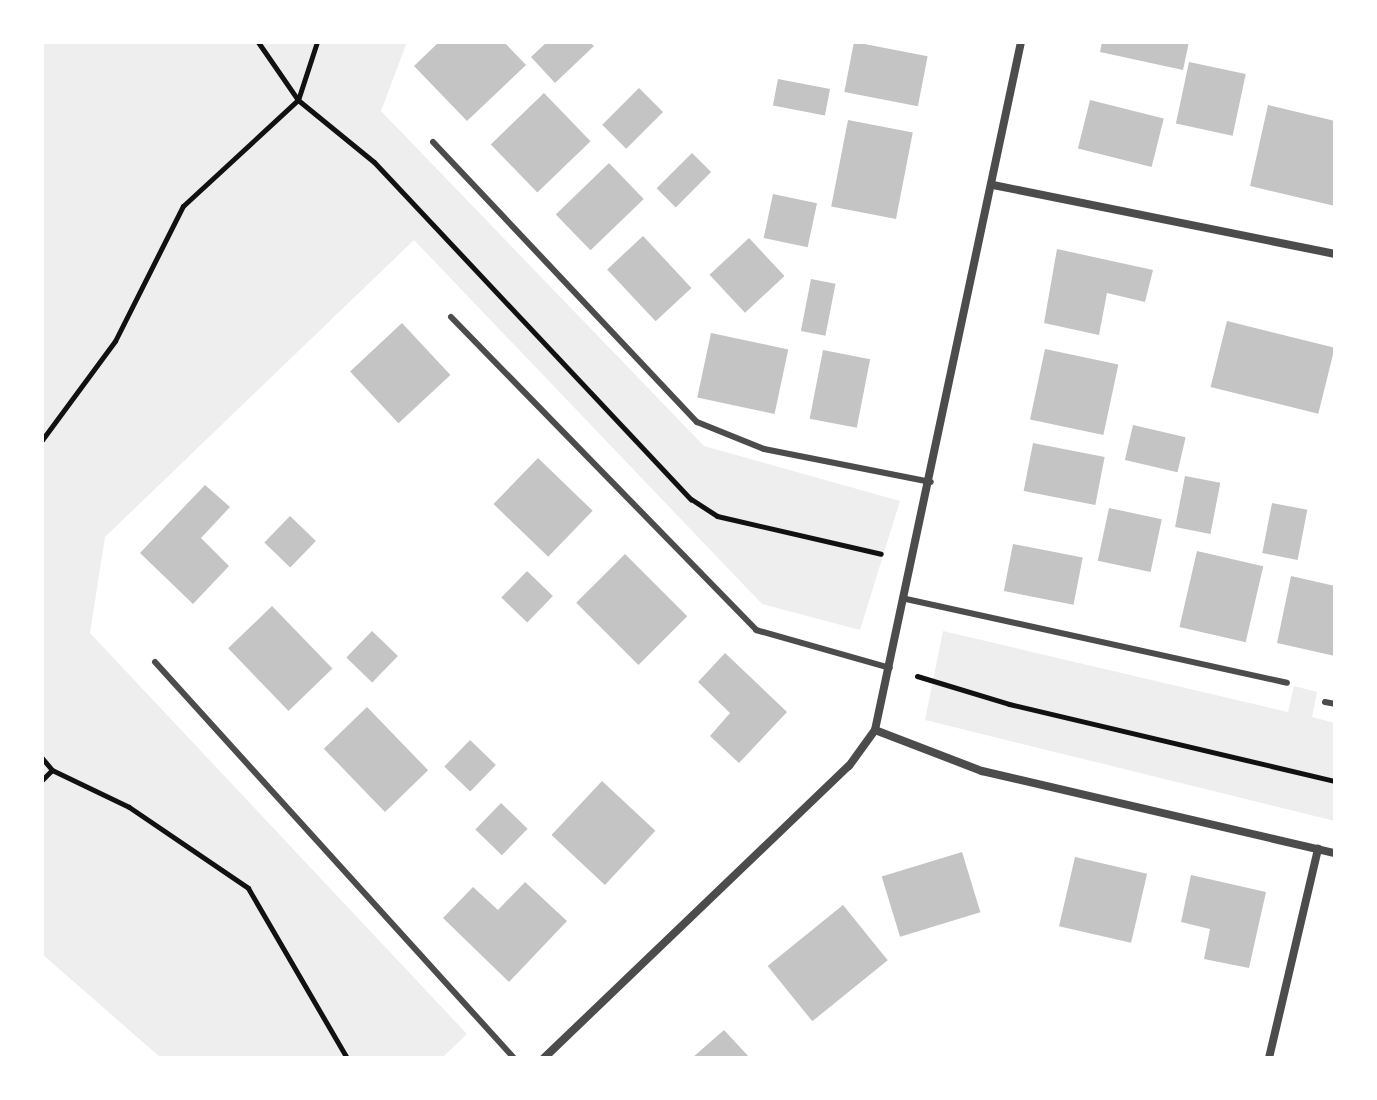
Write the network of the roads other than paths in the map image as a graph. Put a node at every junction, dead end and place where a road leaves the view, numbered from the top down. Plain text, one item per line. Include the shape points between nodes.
1 (1021, 42) edge
2 (433, 142) dead end
3 (993, 185) junction
4 (1335, 254) edge
5 (451, 317) dead end
6 (931, 482) junction
7 (906, 599) junction
8 (155, 662) dead end
9 (891, 668) junction
10 (1287, 683) dead end
11 (1325, 702) dead end
12 (1335, 704) edge
13 (875, 730) junction
14 (1318, 849) junction
15 (1335, 853) edge
16 (514, 1058) edge
17 (544, 1058) edge
18 (1269, 1058) edge

1 - 3 street
2 - 6 lane via 697,422 764,449
3 - 4 street
3 - 6 street
5 - 9 lane via 756,630
6 - 7 street
7 - 9 street
7 - 10 lane
8 - 16 lane
9 - 13 street
11 - 12 lane
13 - 14 street via 982,771
13 - 17 street via 849,766
14 - 15 street
14 - 18 street

